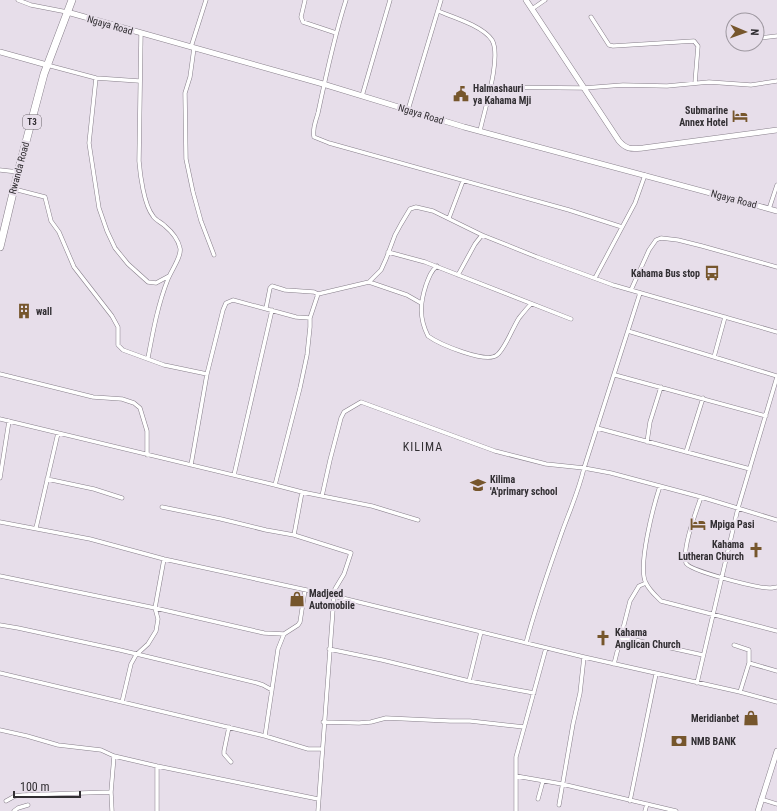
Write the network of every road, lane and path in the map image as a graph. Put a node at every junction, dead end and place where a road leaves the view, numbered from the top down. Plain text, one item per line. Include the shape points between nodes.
1 (18, 0) edge
2 (72, 0) edge
3 (206, 0) edge
4 (305, 0) edge
5 (346, 0) edge
6 (390, 0) edge
7 (441, 0) edge
8 (526, 0) edge
9 (545, 0) edge
10 (532, 9) junction
11 (438, 11) junction
12 (67, 12) junction
13 (591, 17) dead end
14 (336, 33) junction
15 (141, 34) junction
16 (777, 36) edge
17 (765, 37) edge
18 (192, 48) junction
19 (0, 52) edge
20 (47, 65) junction
21 (96, 78) junction
22 (139, 81) junction
23 (777, 81) edge
24 (695, 83) junction
25 (323, 84) junction
26 (490, 87) junction
27 (584, 88) junction
28 (362, 96) junction
29 (408, 110) junction
30 (777, 130) edge
31 (480, 131) junction
32 (0, 170) edge
33 (18, 172) junction
34 (645, 176) junction
35 (463, 181) junction
36 (777, 185) edge
37 (14, 189) junction
38 (770, 209) junction
39 (777, 211) edge
40 (449, 218) junction
41 (622, 226) junction
42 (482, 235) junction
43 (0, 247) edge
44 (388, 252) junction
45 (214, 255) dead end
46 (437, 266) junction
47 (777, 267) edge
48 (458, 275) junction
49 (169, 276) junction
50 (595, 278) junction
51 (369, 282) junction
52 (632, 290) junction
53 (640, 293) junction
54 (318, 294) junction
55 (421, 303) junction
56 (531, 304) junction
57 (266, 308) junction
58 (272, 310) junction
59 (725, 317) junction
60 (310, 318) junction
61 (571, 319) dead end
62 (628, 331) junction
63 (777, 332) edge
64 (714, 357) junction
65 (148, 358) junction
66 (0, 374) edge
67 (207, 374) junction
68 (615, 375) junction
69 (777, 376) edge
70 (661, 387) junction
71 (702, 398) junction
72 (766, 416) junction
73 (0, 419) edge
74 (9, 422) junction
75 (597, 428) junction
76 (58, 434) junction
77 (646, 442) junction
78 (686, 452) junction
79 (147, 454) junction
80 (191, 465) junction
81 (584, 468) junction
82 (750, 469) junction
83 (234, 475) junction
84 (0, 478) edge
85 (47, 479) junction
86 (275, 485) junction
87 (660, 486) junction
88 (302, 492) junction
89 (322, 496) junction
90 (701, 497) junction
91 (122, 498) dead end
92 (162, 507) dead end
93 (738, 508) junction
94 (418, 520) dead end
95 (777, 520) edge
96 (0, 522) edge
97 (36, 528) junction
98 (294, 535) junction
99 (164, 559) junction
100 (0, 576) edge
101 (722, 578) junction
102 (646, 583) junction
103 (777, 587) edge
104 (305, 590) junction
105 (334, 596) junction
106 (155, 608) junction
107 (714, 615) junction
108 (0, 625) edge
109 (777, 631) edge
110 (481, 632) junction
111 (284, 634) junction
112 (621, 637) junction
113 (526, 643) junction
114 (734, 645) dead end
115 (546, 648) junction
116 (329, 649) junction
117 (136, 655) junction
118 (704, 655) junction
119 (584, 658) junction
120 (749, 662) junction
121 (614, 664) junction
122 (777, 671) edge
123 (0, 673) edge
124 (656, 674) junction
125 (470, 681) junction
126 (697, 683) junction
127 (272, 690) junction
128 (740, 692) junction
129 (534, 693) junction
130 (122, 702) junction
131 (777, 702) edge
132 (324, 722) junction
133 (229, 727) junction
134 (524, 727) junction
135 (0, 730) edge
136 (266, 736) junction
137 (322, 749) junction
138 (777, 751) edge
139 (114, 756) junction
140 (231, 762) dead end
141 (157, 766) junction
142 (516, 776) junction
143 (543, 781) junction
144 (562, 784) junction
145 (111, 792) junction
146 (318, 799) junction
147 (538, 799) dead end
148 (761, 799) junction
149 (6, 801) dead end
150 (630, 801) junction
151 (647, 804) junction
152 (777, 804) edge
153 (28, 805) dead end
154 (559, 805) dead end
155 (14, 811) edge
156 (112, 811) edge
157 (157, 811) edge
158 (318, 811) edge
159 (516, 811) edge
160 (645, 811) edge
161 (676, 811) edge
162 (758, 811) edge

1 - 12 street
2 - 12 highway, Rwanda Road / T3
3 - 18 street
4 - 14 street via 301,17 303,22
5 - 14 street
6 - 28 street
7 - 11 street
8 - 10 street
9 - 10 street
10 - 27 street
11 - 26 street via 478,29 491,40 494,48
11 - 29 street
12 - 15 street, Ngaya Road
12 - 20 highway, Rwanda Road / T3
13 - 24 street via 609,45 613,46 694,41 698,46
14 - 25 street
15 - 18 street, Ngaya Road
15 - 22 street
16 - 17 street
18 - 25 street, Ngaya Road
18 - 45 street via 190,77 185,93 186,159 193,192
19 - 20 street
20 - 21 street
20 - 33 highway, Rwanda Road / T3
21 - 22 street
21 - 49 street via 89,143 99,208 107,232 115,248 128,264 148,282 156,283
22 - 49 street via 138,161 143,192 152,216 175,237 180,249
23 - 24 street via 751,85
24 - 27 street
25 - 28 street, Ngaya Road
25 - 35 street via 314,137
26 - 27 street
26 - 31 street
27 - 30 street via 619,141 627,148
28 - 29 street, Ngaya Road
29 - 31 street, Ngaya Road
31 - 34 street, Ngaya Road
32 - 33 street
33 - 37 highway, Rwanda Road / T3
34 - 38 street, Ngaya Road
34 - 41 street
35 - 40 street
35 - 41 street
36 - 38 street
37 - 43 highway, Rwanda Road / T3
37 - 65 street via 44,197 50,221 59,232 74,267 118,327 118,345 123,350
38 - 39 street, Ngaya Road
40 - 42 street
40 - 44 street via 424,208 410,209
41 - 50 street
42 - 48 street
42 - 50 street
44 - 46 street
44 - 51 street via 381,270
46 - 48 street
46 - 55 street via 432,270
47 - 52 street via 678,240 660,238 649,250
48 - 56 street
49 - 65 street via 161,298
50 - 52 street
51 - 54 street
51 - 55 street via 407,295
52 - 53 street
53 - 59 street
53 - 62 street
54 - 57 street via 272,286
54 - 60 street
55 - 56 street via 421,318 428,336 461,352 491,358 501,351 520,317
56 - 61 street
57 - 58 street
57 - 67 street via 233,300 226,303
58 - 60 street
58 - 83 street
59 - 63 street
59 - 64 street
60 - 86 street via 307,355
62 - 64 street
62 - 68 street
64 - 69 street
65 - 67 street via 164,365
66 - 79 street via 93,397 122,399 134,403 140,408 147,431
67 - 80 street
68 - 70 street
68 - 75 street
69 - 72 street
70 - 71 street
70 - 77 street
71 - 72 street
71 - 78 street
72 - 82 street
73 - 74 street
74 - 76 street
74 - 84 street
75 - 77 street
75 - 81 street
76 - 79 street
76 - 85 street
77 - 78 street
78 - 82 street
79 - 80 street
80 - 83 street
81 - 87 street via 611,472
81 - 89 street via 546,464 495,451 361,402 344,412 341,418
81 - 113 street via 540,593
82 - 93 street
83 - 86 street
85 - 91 street
85 - 97 street
86 - 88 street
87 - 90 street
87 - 102 street via 646,550
88 - 89 street
88 - 98 street
89 - 94 street via 372,506
90 - 93 street
90 - 101 street via 686,548 686,563 694,569
92 - 98 street
93 - 95 street
93 - 101 street
96 - 97 street
97 - 99 street via 90,539
98 - 105 street via 351,553
99 - 104 street
99 - 106 street
100 - 106 street
101 - 103 street
101 - 107 street
102 - 107 street via 662,601
102 - 112 street via 640,586 630,601
104 - 105 street
104 - 111 street via 300,622
105 - 110 street
105 - 116 street
106 - 111 street via 264,633
106 - 117 street via 158,619 156,631 147,646
107 - 109 street
107 - 118 street
108 - 117 street
110 - 113 street
110 - 125 street
111 - 127 street via 278,649
112 - 118 street
112 - 121 street
113 - 115 street
114 - 120 street via 749,650
115 - 119 street
115 - 129 street
116 - 125 street
116 - 132 street
117 - 127 street via 257,683
117 - 130 street via 129,671
118 - 126 street
119 - 121 street
119 - 144 street via 580,693
120 - 122 street
120 - 128 street
121 - 124 street
123 - 130 street
124 - 126 street
124 - 150 street
125 - 129 street
126 - 128 street
127 - 136 street
128 - 131 street
129 - 134 street
130 - 133 street
132 - 134 street via 359,723 386,718 470,721
132 - 137 street
133 - 136 street
133 - 140 street via 224,754
134 - 142 street via 516,757
135 - 139 street via 58,745 101,750
136 - 137 street via 308,749
137 - 146 street
138 - 148 street
139 - 141 street
139 - 145 street
141 - 146 street
141 - 157 street
142 - 143 street
142 - 159 street
143 - 144 street
143 - 147 street
144 - 150 street
144 - 154 street
145 - 149 street via 23,795
145 - 156 street
146 - 158 street
148 - 152 street
148 - 162 street
150 - 151 street
151 - 160 street
151 - 161 street
153 - 155 street

